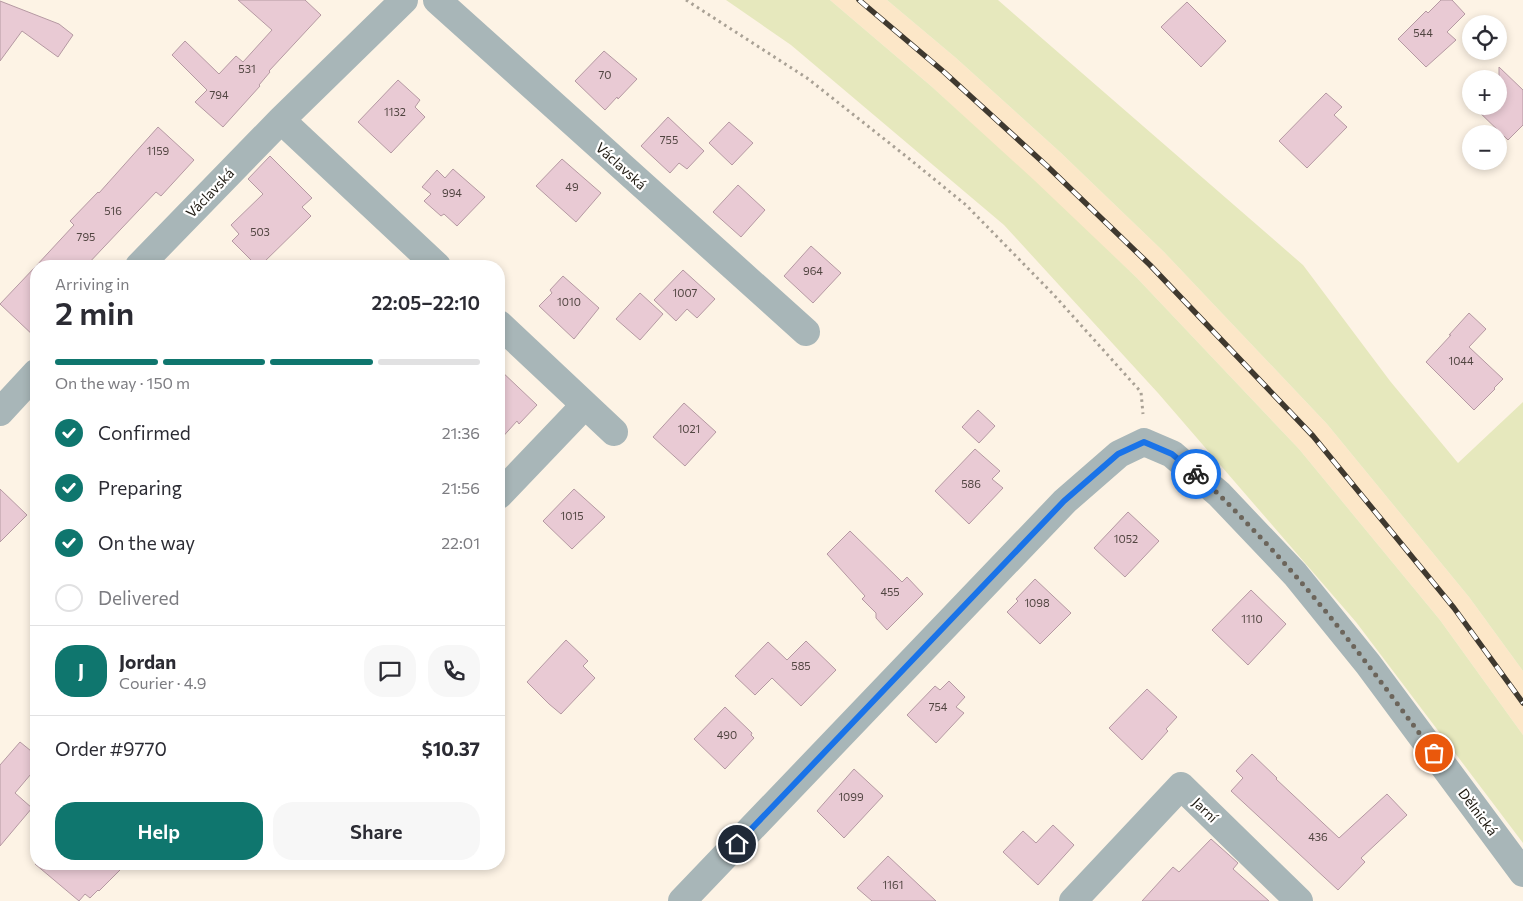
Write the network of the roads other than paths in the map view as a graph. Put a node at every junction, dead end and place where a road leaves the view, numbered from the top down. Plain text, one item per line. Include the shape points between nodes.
1 (404, 0) edge
2 (437, 0) edge
3 (281, 120) junction
4 (145, 260) edge
5 (431, 260) edge
6 (505, 330) edge
7 (806, 332) dead end
8 (30, 380) edge
9 (585, 405) junction
10 (0, 412) edge
11 (614, 432) dead end
12 (505, 489) edge
13 (1523, 873) edge
14 (682, 901) edge
15 (1073, 901) edge
16 (1299, 901) edge

1 - 3 street, Václavská
2 - 7 street, Václavská
3 - 4 street, Václavská
3 - 5 street
6 - 9 street
8 - 10 street
9 - 11 street
9 - 12 street
13 - 14 street, Dělnická via 1368,664 1295,574 1219,494 1172,454 1144,442 1118,454 1064,501
15 - 16 street, Jarní via 1181,786

